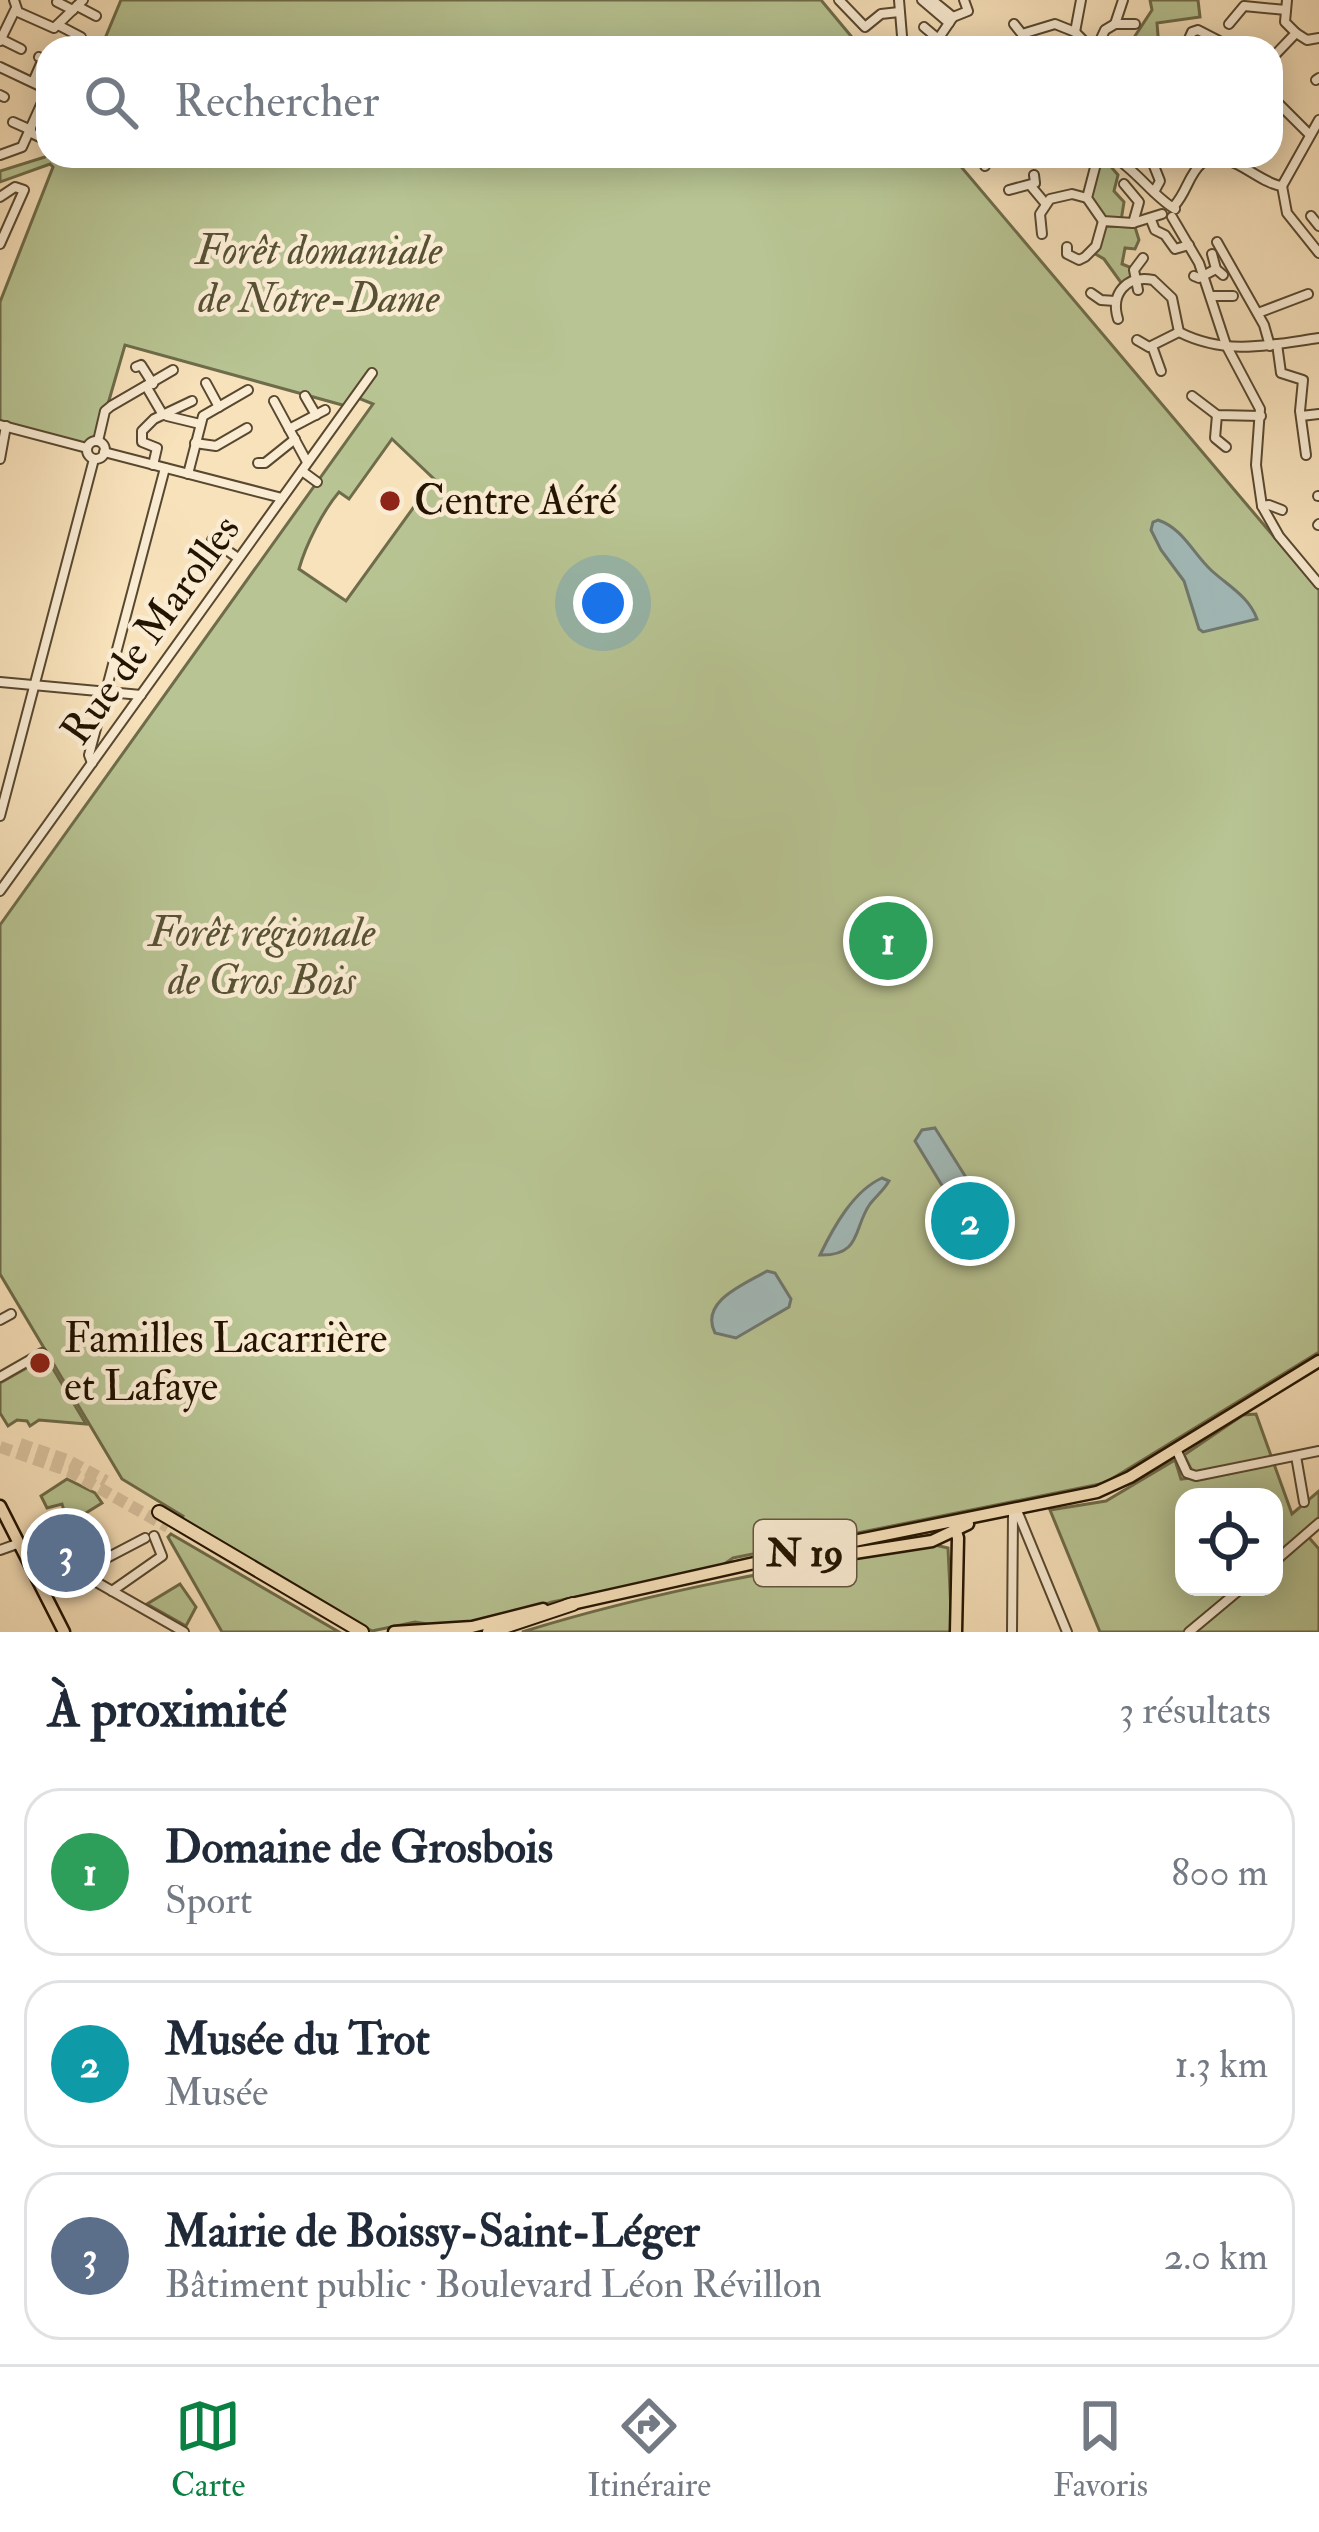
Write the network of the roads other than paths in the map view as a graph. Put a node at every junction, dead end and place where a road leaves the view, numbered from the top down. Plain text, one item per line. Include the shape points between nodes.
1 (839, 0) edge
2 (899, 0) edge
3 (922, 0) edge
4 (932, 0) edge
5 (964, 0) edge
6 (1082, 0) edge
7 (1124, 0) edge
8 (57, 2) edge
9 (15, 4) edge
10 (78, 5) edge
11 (1286, 5) edge
12 (899, 13) junction
13 (95, 16) dead end
14 (951, 20) junction
15 (1115, 24) junction
16 (1135, 24) dead end
17 (1229, 24) dead end
18 (1014, 25) dead end
19 (58, 26) junction
20 (924, 27) dead end
21 (1075, 32) junction
22 (1296, 33) junction
23 (79, 36) edge
24 (902, 36) edge
25 (935, 36) edge
26 (939, 36) edge
27 (1080, 36) edge
28 (1101, 36) edge
29 (1319, 38) edge
30 (0, 39) edge
31 (1283, 47) edge
32 (21, 49) dead end
33 (0, 67) edge
34 (36, 75) edge
35 (33, 82) junction
36 (36, 84) edge
37 (26, 101) dead end
38 (36, 107) edge
39 (1283, 108) edge
40 (1319, 120) edge
41 (14, 122) dead end
42 (36, 122) edge
43 (30, 131) junction
44 (36, 134) edge
45 (1310, 134) junction
46 (0, 155) edge
47 (1095, 168) edge
48 (1127, 168) edge
49 (1155, 168) edge
50 (1197, 168) edge
51 (1242, 168) edge
52 (35, 180) dead end
53 (1124, 184) dead end
54 (1282, 186) junction
55 (22, 188) junction
56 (1009, 190) dead end
57 (1154, 191) junction
58 (0, 196) edge
59 (1087, 198) junction
60 (1048, 201) junction
61 (1168, 211) junction
62 (1311, 216) dead end
63 (1151, 220) junction
64 (1103, 221) junction
65 (1133, 224) junction
66 (1319, 226) edge
67 (1042, 233) dead end
68 (1217, 242) dead end
69 (0, 244) edge
70 (1189, 245) junction
71 (1067, 247) dead end
72 (1318, 251) edge
73 (1212, 254) dead end
74 (1143, 258) dead end
75 (1199, 276) junction
76 (1137, 285) junction
77 (1091, 293) dead end
78 (1308, 294) dead end
79 (1212, 296) junction
80 (1233, 296) dead end
81 (1114, 301) junction
82 (1258, 313) junction
83 (1118, 319) dead end
84 (1184, 334) junction
85 (1319, 338) edge
86 (1137, 340) dead end
87 (1273, 345) junction
88 (1152, 346) junction
89 (1228, 347) junction
90 (1183, 349) dead end
91 (136, 367) dead end
92 (173, 370) dead end
93 (1161, 370) dead end
94 (372, 373) dead end
95 (206, 383) dead end
96 (150, 385) junction
97 (248, 390) dead end
98 (305, 396) dead end
99 (1192, 396) dead end
100 (192, 401) dead end
101 (274, 401) dead end
102 (219, 407) junction
103 (181, 408) junction
104 (1319, 414) edge
105 (1217, 415) junction
106 (165, 416) junction
107 (1261, 416) junction
108 (1301, 416) junction
109 (187, 421) junction
110 (200, 424) junction
111 (3, 425) edge
112 (247, 428) dead end
113 (289, 429) junction
114 (295, 439) junction
115 (98, 441) junction
116 (195, 443) junction
117 (1226, 447) dead end
118 (87, 448) junction
119 (104, 452) junction
120 (1306, 455) dead end
121 (94, 458) junction
122 (0, 459) edge
123 (258, 464) dead end
124 (153, 465) junction
125 (305, 466) junction
126 (165, 468) junction
127 (188, 474) junction
128 (317, 482) dead end
129 (283, 498) junction
130 (1262, 506) junction
131 (1282, 510) dead end
132 (212, 540) dead end
133 (238, 558) junction
134 (1319, 584) edge
135 (0, 682) edge
136 (34, 685) junction
137 (106, 691) junction
138 (141, 695) junction
139 (92, 763) junction
140 (0, 816) edge
141 (0, 891) edge
142 (11, 1314) dead end
143 (0, 1320) edge
144 (42, 1353) dead end
145 (1319, 1363) edge
146 (0, 1377) edge
147 (1177, 1451) junction
148 (1319, 1451) edge
149 (1296, 1456) junction
150 (1304, 1502) dead end
151 (0, 1506) edge
152 (159, 1512) tunnel mouth
153 (1015, 1514) junction
154 (167, 1526) tunnel mouth
155 (1318, 1526) edge
156 (955, 1534) junction
157 (932, 1541) junction
158 (17, 1544) junction
159 (0, 1550) edge
160 (1283, 1555) edge
161 (89, 1578) junction
162 (112, 1591) junction
163 (1233, 1596) edge
164 (573, 1604) junction
165 (512, 1631) edge
166 (64, 1632) edge
167 (184, 1632) edge
168 (349, 1632) edge
169 (362, 1632) edge
170 (394, 1632) edge
171 (489, 1632) edge
172 (955, 1632) edge
173 (1012, 1632) edge
174 (1067, 1632) edge
175 (1190, 1632) edge

1 - 12 street via 865,27
2 - 12 street
3 - 14 street
4 - 14 street
5 - 14 street via 968,10
6 - 21 street
7 - 15 street
8 - 10 street
9 - 19 street
9 - 30 street
10 - 13 street
10 - 19 street
11 - 17 street via 1241,7
11 - 22 street via 1286,25
12 - 24 street
14 - 26 street
15 - 16 street
15 - 28 street
18 - 21 street via 1022,34 1055,24
19 - 23 street
20 - 25 street
21 - 27 street
22 - 29 street
22 - 31 street
30 - 32 street
33 - 35 street
34 - 35 street
35 - 36 street
37 - 38 street
39 - 45 street
40 - 45 street
41 - 43 street
42 - 43 street
43 - 44 street
43 - 46 street via 22,147
45 - 54 street
47 - 59 street
48 - 57 street
49 - 57 street
50 - 61 street
51 - 54 street
52 - 55 street
53 - 65 street via 1139,202
54 - 72 street via 1287,213
55 - 58 street
55 - 69 street
56 - 60 street via 1033,181
57 - 61 street
59 - 60 street
59 - 64 street
60 - 67 street
61 - 63 street
61 - 70 street
62 - 66 street
63 - 65 street
63 - 70 street via 1175,249
64 - 65 street
64 - 71 street via 1085,257 1073,258
68 - 82 street
70 - 75 street
73 - 75 street via 1220,272
74 - 76 street via 1134,270
75 - 79 street
76 - 81 street via 1121,288
76 - 84 street via 1153,280 1167,290
77 - 81 street
78 - 82 street
79 - 80 street
79 - 89 street
81 - 83 street
82 - 87 street
84 - 88 street
84 - 89 street
84 - 90 street
85 - 87 street
86 - 88 street
87 - 89 street
87 - 108 street via 1282,373 1303,380
88 - 93 street
89 - 107 street
91 - 96 street
92 - 96 street
94 - 125 street, Rue de Marolles
95 - 102 street
96 - 106 street
96 - 115 street via 105,412
97 - 102 street
98 - 113 street via 321,412
99 - 105 street
100 - 103 street
101 - 113 street
102 - 110 street
103 - 106 street
103 - 109 street
104 - 108 street
105 - 107 street
105 - 117 street via 1215,438
106 - 109 street
106 - 124 street via 141,437 157,448
107 - 130 street
108 - 120 street
109 - 110 street
110 - 116 street
111 - 118 street
111 - 122 street
112 - 116 street via 216,446
113 - 114 street
114 - 123 street
114 - 125 street
115 - 118 street
115 - 119 street
116 - 127 street
118 - 121 street
119 - 121 street
119 - 124 street
121 - 136 street
124 - 126 street
125 - 128 street
125 - 129 street, Rue de Marolles
126 - 127 street
126 - 137 street
127 - 129 street
129 - 133 street, Rue de Marolles
130 - 131 street
130 - 134 street
132 - 133 street
133 - 138 street, Rue de Marolles
135 - 136 street
136 - 137 street
136 - 140 street
137 - 138 street
137 - 139 street
138 - 139 street, Rue de Marolles
139 - 141 street, Rue de Marolles
142 - 143 street
144 - 146 street
145 - 147 main road, N 19
147 - 149 street via 1196,1476
147 - 153 main road, N 19 via 1104,1493
147 - 156 main road, N 19 via 1097,1492
148 - 149 street
149 - 150 street
151 - 158 main road
152 - 169 highway
153 - 156 main road, N 19
153 - 173 street
153 - 174 street
154 - 168 highway
155 - 160 street
156 - 157 main road, N 19
156 - 157 main road via 946,1544
156 - 164 main road, N 19
156 - 172 main road
157 - 165 main road, N 19 via 664,1588
158 - 159 street
158 - 161 street
158 - 166 main road
161 - 162 street
161 - 162 street via 100,1561 150,1537 162,1556
162 - 167 street
163 - 175 street
164 - 170 main road via 472,1627
164 - 171 highway, N 19

